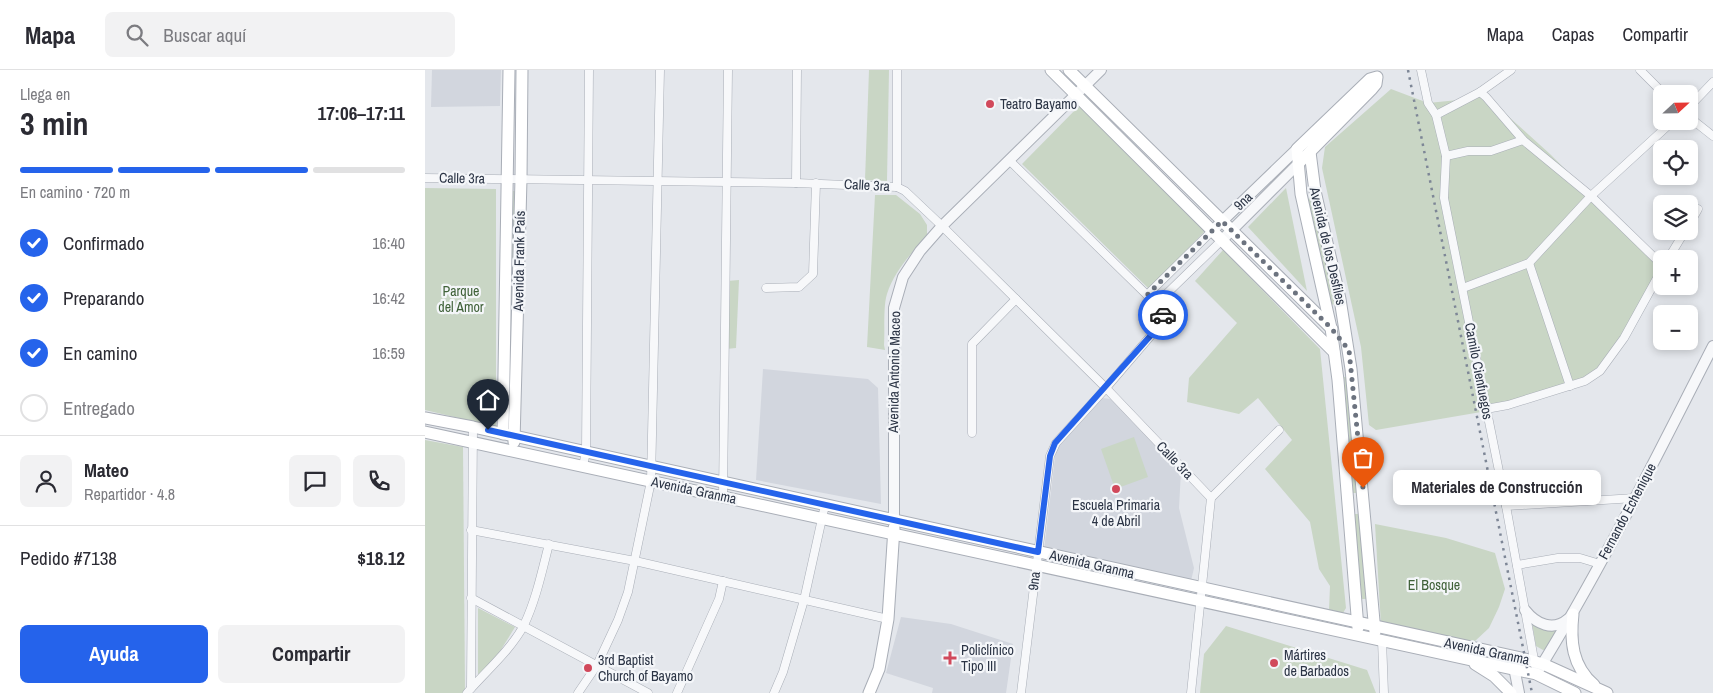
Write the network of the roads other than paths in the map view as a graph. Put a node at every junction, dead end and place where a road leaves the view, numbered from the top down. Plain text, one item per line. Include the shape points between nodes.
1 (509, 70) edge
2 (522, 70) edge
3 (589, 70) edge
4 (660, 70) edge
5 (728, 70) edge
6 (797, 70) edge
7 (897, 70) edge
8 (1051, 70) edge
9 (1069, 70) edge
10 (1101, 70) edge
11 (1421, 70) edge
12 (1511, 70) edge
13 (1640, 70) edge
14 (1379, 73) edge
15 (1713, 82) edge
16 (1655, 85) edge
17 (1085, 86) junction
18 (1480, 92) junction
19 (1075, 94) junction
20 (1698, 98) edge
21 (1436, 115) junction
22 (1698, 124) edge
23 (1663, 130) edge
24 (1713, 136) edge
25 (1523, 140) junction
26 (1297, 149) junction
27 (1311, 152) junction
28 (1445, 156) junction
29 (1009, 160) junction
30 (1298, 164) junction
31 (425, 178) edge
32 (506, 179) junction
33 (521, 179) junction
34 (588, 180) junction
35 (657, 182) junction
36 (727, 183) junction
37 (796, 183) junction
38 (816, 183) junction
39 (897, 187) junction
40 (1591, 196) junction
41 (1222, 221) junction
42 (942, 226) junction
43 (1231, 230) junction
44 (1213, 231) junction
45 (1222, 240) junction
46 (1653, 256) edge
47 (1529, 263) junction
48 (1653, 285) edge
49 (765, 288) dead end
50 (1463, 288) junction
51 (1147, 295) junction
52 (1016, 299) junction
53 (1156, 304) junction
54 (1331, 328) junction
55 (1713, 346) edge
56 (1349, 350) junction
57 (1334, 352) junction
58 (1570, 386) junction
59 (1106, 388) junction
60 (1486, 410) junction
61 (425, 418) edge
62 (473, 427) junction
63 (1279, 430) dead end
64 (425, 432) edge
65 (972, 432) dead end
66 (509, 435) junction
67 (473, 442) junction
68 (501, 448) junction
69 (513, 451) junction
70 (586, 452) junction
71 (583, 466) junction
72 (652, 466) junction
73 (651, 481) junction
74 (724, 482) junction
75 (723, 497) junction
76 (1211, 498) junction
77 (1635, 498) junction
78 (1364, 504) junction
79 (825, 505) junction
80 (1348, 505) junction
81 (1506, 506) junction
82 (821, 518) junction
83 (894, 520) junction
84 (471, 530) junction
85 (894, 534) junction
86 (549, 544) junction
87 (1038, 552) junction
88 (635, 562) junction
89 (1600, 564) junction
90 (1036, 565) junction
91 (1517, 565) junction
92 (723, 581) junction
93 (1202, 588) junction
94 (471, 598) junction
95 (804, 600) junction
96 (1200, 601) junction
97 (1525, 610) junction
98 (1573, 614) junction
99 (888, 619) junction
100 (1357, 623) junction
101 (524, 626) junction
102 (1358, 635) junction
103 (1377, 635) junction
104 (1462, 658) junction
105 (1514, 663) junction
106 (597, 666) junction
107 (1538, 666) junction
108 (469, 691) edge
109 (1605, 692) edge
110 (578, 693) edge
111 (648, 693) edge
112 (677, 693) edge
113 (774, 693) edge
114 (869, 693) edge
115 (1021, 693) edge
116 (1191, 693) edge
117 (1384, 693) edge
118 (1511, 693) edge
119 (1519, 693) edge
120 (1575, 693) edge

1 - 32 main road, Avenida Frank País
2 - 33 main road, Avenida Frank País
3 - 34 street
4 - 35 street
5 - 36 street
6 - 37 street
7 - 39 street
8 - 19 main road
9 - 17 main road
10 - 17 street, Avenida Antonio Maceo
11 - 21 street, Camilo Cienfuegos via 1428,103
12 - 18 street
13 - 16 street
14 - 26 main road
14 - 27 main road via 1371,90
15 - 20 street
17 - 19 street, Avenida Antonio Maceo
17 - 41 main road
18 - 21 street
18 - 25 street
19 - 29 street, Avenida Antonio Maceo
19 - 44 main road
21 - 28 street, Camilo Cienfuegos
22 - 24 street
23 - 40 street
25 - 28 street via 1491,151
25 - 40 street
26 - 30 main road, Avenida de los Desfiles
26 - 41 street, 9na
27 - 30 main road
27 - 56 main road, Avenida de los Desfiles via 1315,191
28 - 50 street, Camilo Cienfuegos via 1444,198
29 - 42 street, Avenida Antonio Maceo
29 - 51 street
30 - 43 street, 9na
30 - 54 main road, Avenida de los Desfiles via 1301,194
31 - 32 street, Calle 3ra
32 - 33 street, Calle 3ra
32 - 66 main road, Avenida Frank País
33 - 34 street, Calle 3ra
33 - 66 main road, Avenida Frank País
34 - 35 street, Calle 3ra
34 - 70 street
35 - 36 street, Calle 3ra
35 - 72 street
36 - 37 street, Calle 3ra
36 - 74 street
37 - 38 street, Calle 3ra
38 - 39 street, Calle 3ra
38 - 49 street via 813,274 799,288
39 - 42 street, Calle 3ra
40 - 46 street
40 - 47 street
41 - 43 main road
41 - 44 street, 9na
42 - 52 street, Calle 3ra
42 - 83 street, Avenida Antonio Maceo via 919,251 903,277 894,308
43 - 45 street, 9na
43 - 54 main road
44 - 45 main road
44 - 51 street, 9na
45 - 53 street
45 - 57 main road
47 - 50 street
47 - 58 street
48 - 58 street via 1624,338 1600,371
50 - 60 street, Camilo Cienfuegos
51 - 53 street
52 - 59 street, Calle 3ra
52 - 65 street via 972,344
53 - 59 street, 9na via 1163,314 1160,325
54 - 56 main road
54 - 57 main road, Avenida de los Desfiles
55 - 77 street, Fernando Echenique
56 - 78 main road, Avenida de los Desfiles
57 - 80 main road, Avenida de los Desfiles
58 - 60 street
59 - 76 street, Calle 3ra
59 - 87 street, 9na via 1055,443 1050,456
60 - 81 street, Camilo Cienfuegos
61 - 62 main road, Avenida Granma
62 - 66 main road, Avenida Granma
62 - 67 street
63 - 76 street
64 - 67 main road, Avenida Granma
66 - 68 street, Avenida Frank País
66 - 69 main road, Avenida Frank País
66 - 70 main road, Avenida Granma
67 - 68 main road, Avenida Granma
67 - 84 street
68 - 69 main road, Avenida Granma
69 - 71 main road, Avenida Granma
70 - 71 street
70 - 72 main road, Avenida Granma
71 - 73 main road, Avenida Granma
72 - 73 street
72 - 74 main road, Avenida Granma
73 - 75 main road, Avenida Granma
73 - 88 street
74 - 75 street
74 - 79 main road, Avenida Granma
75 - 82 main road, Avenida Granma
76 - 93 street
77 - 81 street
77 - 89 street, Fernando Echenique
78 - 80 main road
78 - 103 main road, Avenida de los Desfiles
79 - 82 street
79 - 83 main road, Avenida Granma
80 - 100 main road, Avenida de los Desfiles
81 - 91 street, Camilo Cienfuegos
82 - 85 main road, Avenida Granma
82 - 95 street
83 - 85 main road, Avenida Antonio Maceo
83 - 87 main road, Avenida Granma
84 - 86 street
84 - 94 street
85 - 90 main road, Avenida Granma
85 - 99 main road, Avenida Antonio Maceo
86 - 88 street
86 - 101 street
87 - 90 street, 9na
87 - 93 main road, Avenida Granma
88 - 92 street
88 - 106 street via 618,620
89 - 91 street via 1580,558 1558,558
89 - 98 street, Fernando Echenique
90 - 96 main road, Avenida Granma
90 - 115 street, 9na
91 - 97 street, Camilo Cienfuegos
92 - 95 street
92 - 112 street via 719,599
93 - 96 street
93 - 100 main road, Avenida Granma
94 - 101 street
94 - 108 street
95 - 99 street
95 - 113 street
96 - 102 main road, Avenida Granma
96 - 116 street
97 - 98 street via 1535,621 1547,626 1562,624
97 - 107 street, Camilo Cienfuegos
98 - 107 street, Fernando Echenique
98 - 109 main road via 1571,632 1575,659 1586,678
99 - 114 main road, Avenida Antonio Maceo via 879,669
100 - 102 main road, Avenida de los Desfiles
100 - 103 main road, Avenida Granma
101 - 106 street
101 - 108 street
102 - 103 main road, Avenida Granma
103 - 104 main road, Avenida Granma
103 - 105 main road, Avenida Granma
103 - 117 street
104 - 105 main road, Avenida Granma
104 - 118 main road via 1494,676
105 - 107 main road, Avenida Granma
105 - 119 street
106 - 110 street
106 - 111 street
107 - 109 main road, Avenida Granma
107 - 120 main road, Avenida Granma

